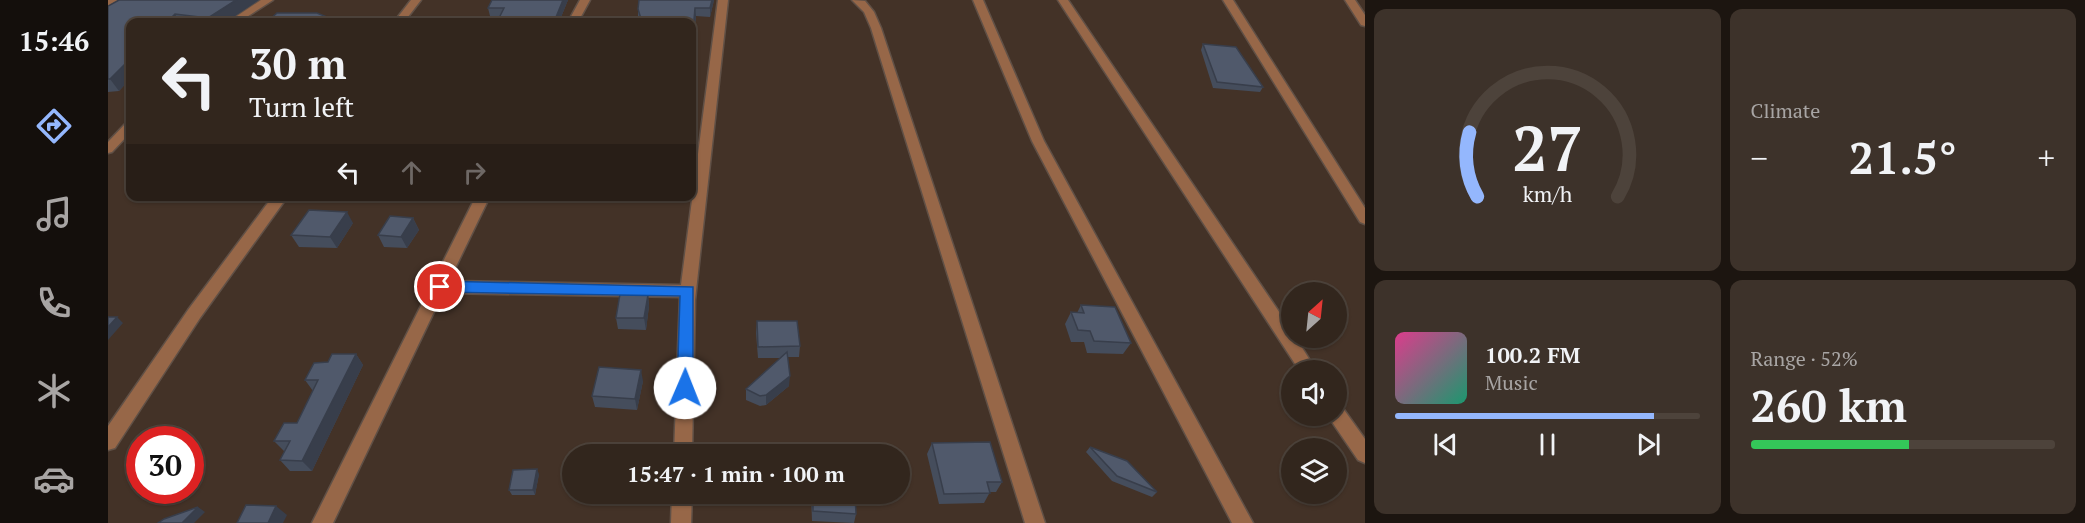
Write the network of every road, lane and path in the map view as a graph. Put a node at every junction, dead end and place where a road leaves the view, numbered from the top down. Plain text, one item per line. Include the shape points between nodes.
1 (113, 0) edge
2 (268, 0) edge
3 (416, 0) edge
4 (585, 0) edge
5 (723, 0) edge
6 (857, 0) edge
7 (978, 0) edge
8 (1063, 0) edge
9 (1228, 0) edge
10 (1350, 0) edge
11 (108, 6) edge
12 (239, 18) edge
13 (402, 18) edge
14 (575, 18) edge
15 (1365, 22) edge
16 (126, 130) edge
17 (108, 149) edge
18 (277, 201) edge
19 (481, 201) edge
20 (1365, 219) edge
21 (440, 287) junction
22 (688, 291) junction
23 (1301, 360) edge
24 (1345, 426) edge
25 (108, 442) edge
26 (683, 444) edge
27 (1365, 454) edge
28 (682, 504) edge
29 (322, 523) edge
30 (681, 523) edge
31 (1035, 523) edge
32 (1243, 523) edge

1 - 11 street
2 - 12 street
3 - 13 street
4 - 14 street
5 - 22 street
6 - 31 street via 870,12 880,39
7 - 32 street via 1038,141
8 - 23 street
9 - 20 street
10 - 15 street
16 - 17 street
18 - 25 street via 194,314
19 - 21 street
21 - 22 street
21 - 29 street
22 - 26 street
24 - 27 street
28 - 30 street

